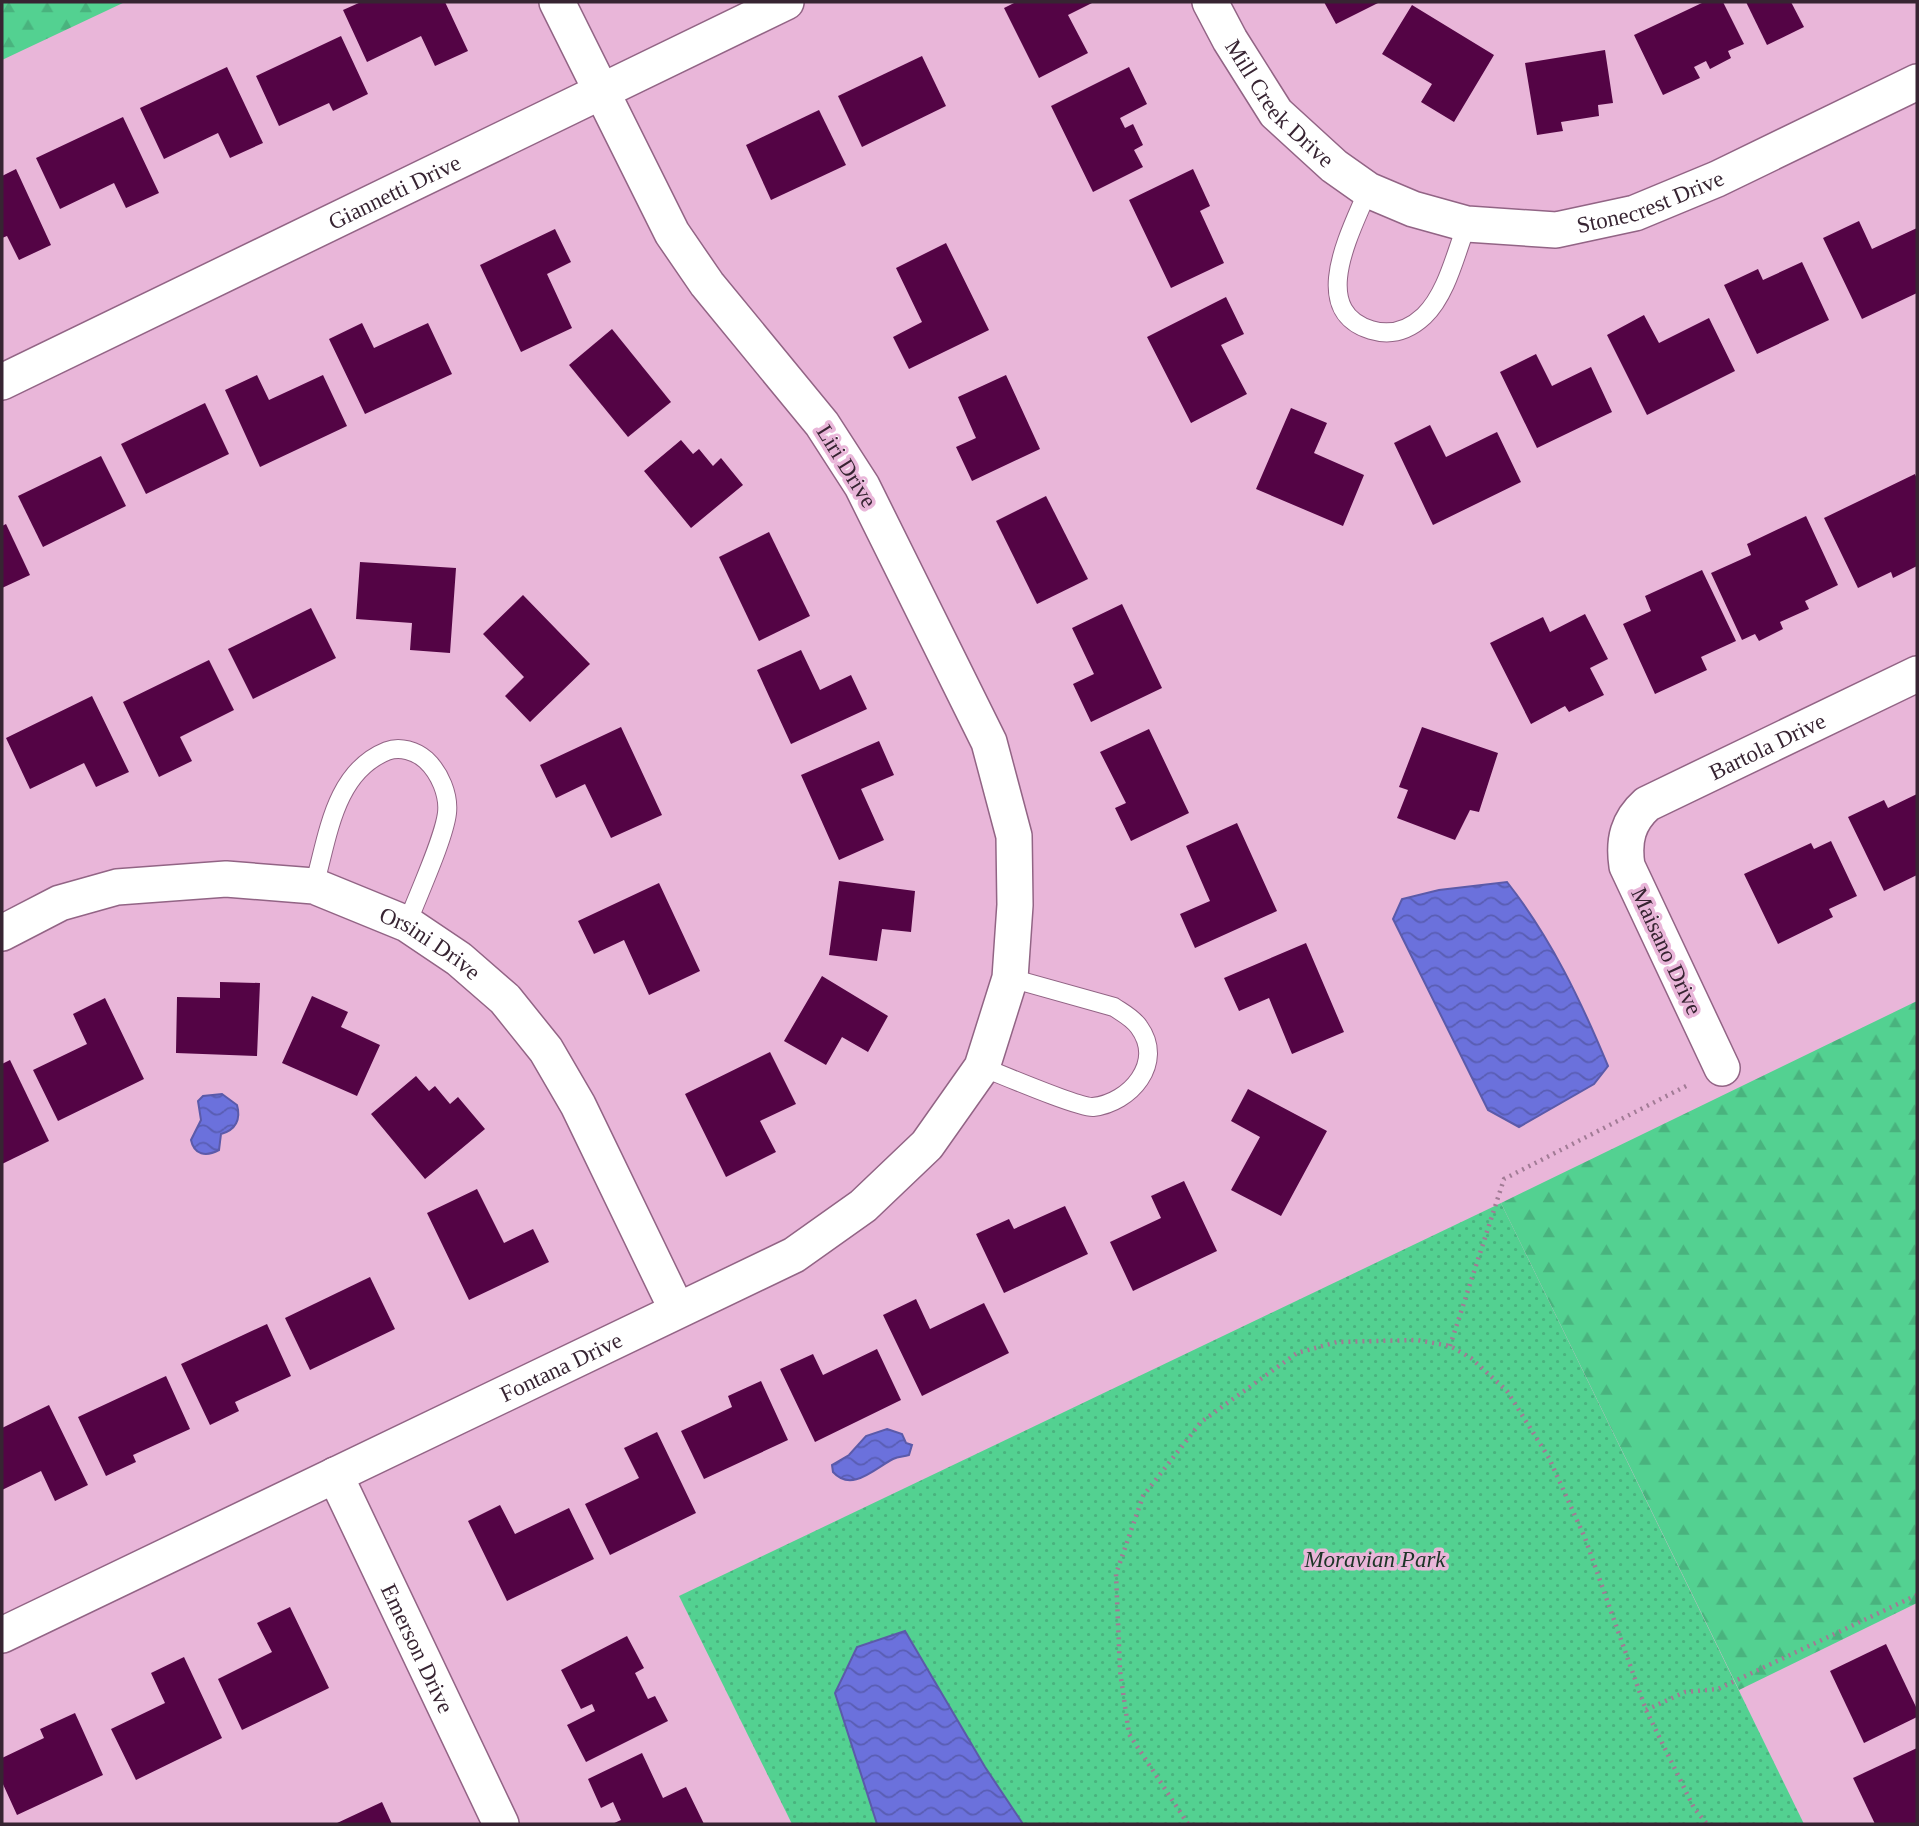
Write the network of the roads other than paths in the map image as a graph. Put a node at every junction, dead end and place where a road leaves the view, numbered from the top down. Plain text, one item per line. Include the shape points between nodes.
1 (557, 2) edge
2 (786, 2) edge
3 (1210, 2) edge
4 (1917, 82) edge
5 (602, 92) junction
6 (1368, 190) junction
7 (1467, 223) junction
8 (2, 382) edge
9 (1917, 674) edge
10 (1628, 831) joint
11 (314, 886) junction
12 (407, 924) junction
13 (2, 933) edge
14 (1010, 978) junction
15 (982, 1067) junction
16 (1708, 1075) road end
17 (677, 1310) junction
18 (335, 1475) junction
19 (2, 1635) edge
20 (500, 1824) edge

1 - 5 street, Liri Drive
2 - 5 street, Giannetti Drive
3 - 6 street, Mill Creek Drive via 1276,113
4 - 7 street, Stonecrest Drive via 1717,179 1634,213 1556,230
5 - 8 street, Giannetti Drive
5 - 14 street, Liri Drive via 672,233 707,284 822,424 862,485 989,742 1014,836
6 - 7 street, Stonecrest Drive via 1413,209
6 - 7 lane via 1341,256 1336,286 1347,316 1380,333 1401,332 1425,315 1440,292
9 - 10 street, Bartola Drive via 1647,804
10 - 16 street, Maisano Drive via 1627,866
11 - 12 street, Orsini Drive
11 - 12 lane via 341,792 355,772 391,749 411,750 439,777 447,796 447,816
11 - 13 street, Orsini Drive via 226,879 117,887 60,903
12 - 17 street, Orsini Drive via 459,959 505,999 546,1050 578,1105
14 - 15 street, Fontana Drive
14 - 15 lane via 1114,1007 1140,1028 1147,1045 1147,1064 1129,1093 1112,1103 1090,1107
15 - 17 street, Fontana Drive via 928,1145 863,1206 794,1255
17 - 18 street, Fontana Drive
18 - 19 street, Fontana Drive
18 - 20 street, Emerson Drive

